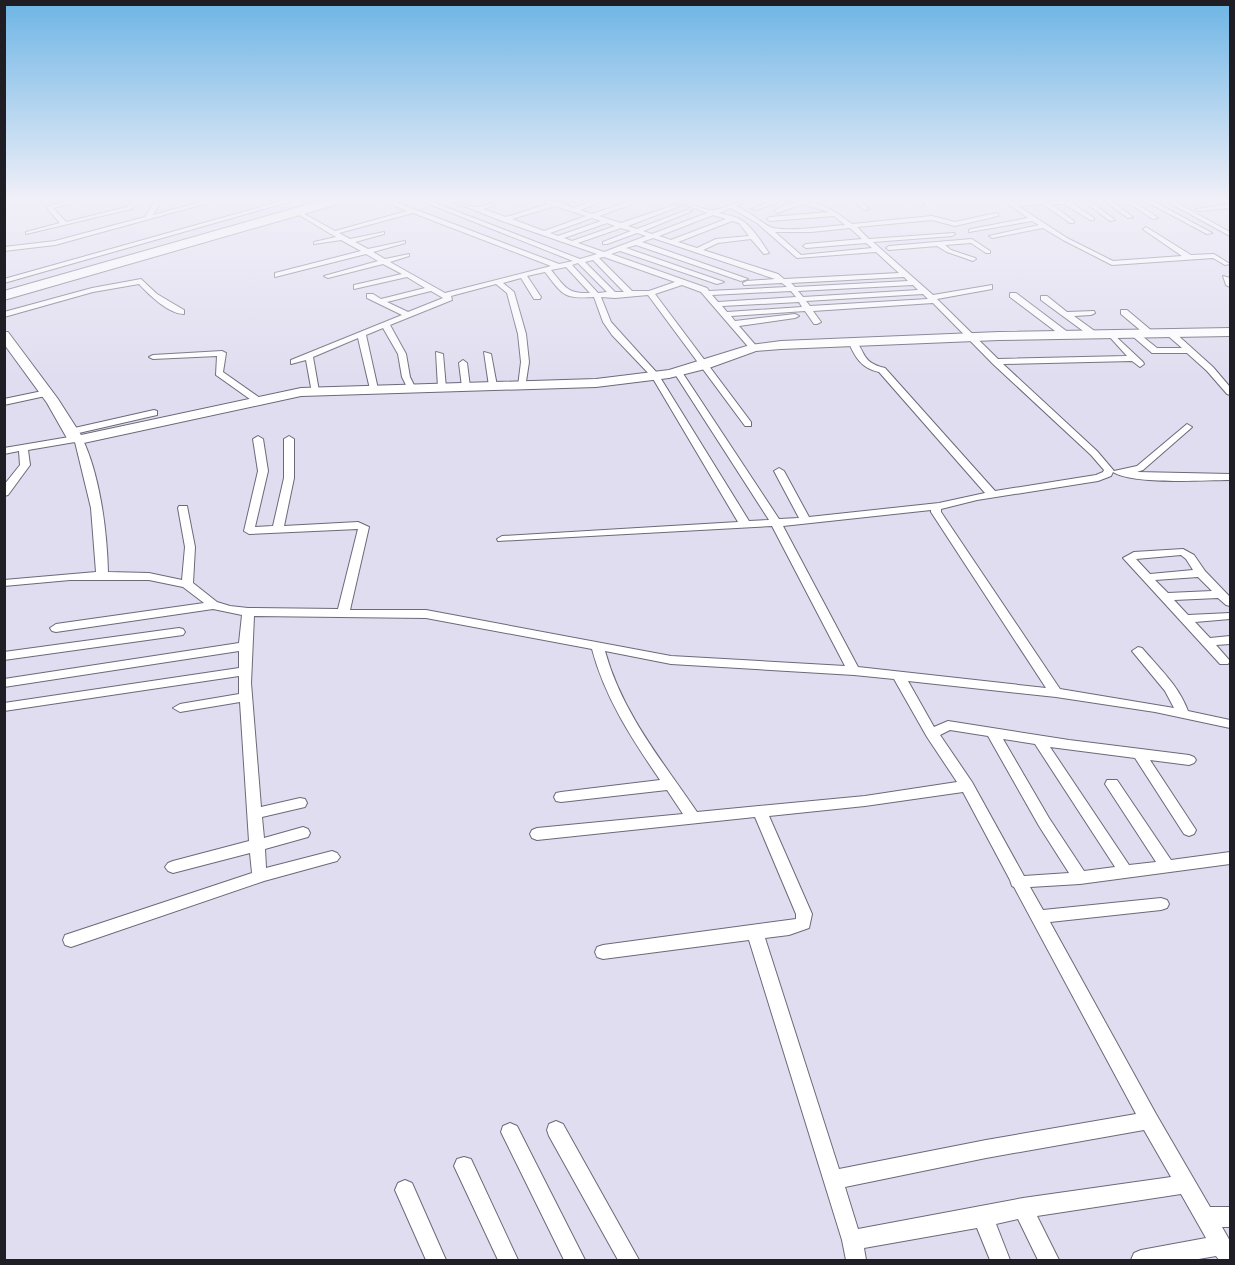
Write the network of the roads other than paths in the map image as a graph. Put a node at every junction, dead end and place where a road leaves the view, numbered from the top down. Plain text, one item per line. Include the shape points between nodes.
1 (105, 260) edge
2 (115, 260) edge
3 (306, 260) edge
4 (337, 260) edge
5 (365, 260) edge
6 (381, 260) edge
7 (390, 260) edge
8 (547, 260) edge
9 (583, 260) edge
10 (597, 260) edge
11 (618, 260) edge
12 (655, 260) edge
13 (688, 260) edge
14 (729, 260) edge
15 (888, 260) edge
16 (1106, 260) edge
17 (1158, 260) edge
18 (1221, 260) edge
19 (302, 261) dead end
20 (416, 261) dead end
21 (580, 261) junction
22 (691, 261) junction
23 (384, 262) junction
24 (1227, 264) dead end
25 (563, 266) junction
26 (394, 267) junction
27 (676, 267) junction
28 (897, 269) junction
29 (547, 270) junction
30 (5, 271) edge
31 (659, 274) junction
32 (770, 274) junction
33 (278, 275) dead end
34 (408, 275) junction
35 (904, 275) junction
36 (328, 276) dead end
37 (359, 276) dead end
38 (523, 276) junction
39 (302, 277) dead end
40 (744, 279) junction
41 (784, 281) junction
42 (498, 282) junction
43 (682, 282) junction
44 (720, 282) junction
45 (913, 283) junction
46 (734, 284) dead end
47 (6, 287) edge
48 (357, 287) dead end
49 (989, 287) dead end
50 (433, 288) junction
51 (699, 288) junction
52 (794, 289) junction
53 (650, 293) junction
54 (709, 293) junction
55 (443, 294) junction
56 (631, 295) junction
57 (1013, 295) dead end
58 (370, 296) dead end
59 (597, 296) junction
60 (615, 296) junction
61 (537, 297) dead end
62 (930, 297) junction
63 (801, 298) junction
64 (1044, 298) dead end
65 (381, 301) junction
66 (717, 304) junction
67 (391, 307) junction
68 (181, 312) dead end
69 (1124, 312) dead end
70 (1091, 313) dead end
71 (724, 314) junction
72 (1066, 314) junction
73 (4, 315) edge
74 (408, 315) junction
75 (812, 315) junction
76 (385, 324) junction
77 (736, 326) junction
78 (1230, 332) edge
79 (361, 333) junction
80 (1149, 333) junction
81 (1170, 333) junction
82 (1093, 334) junction
83 (1111, 334) junction
84 (1134, 334) junction
85 (4, 335) edge
86 (1066, 335) junction
87 (970, 337) junction
88 (852, 341) junction
89 (754, 348) junction
90 (1189, 350) junction
91 (439, 354) dead end
92 (487, 354) dead end
93 (309, 356) junction
94 (153, 357) dead end
95 (294, 362) dead end
96 (996, 362) junction
97 (463, 363) dead end
98 (705, 365) junction
99 (677, 371) junction
100 (655, 376) junction
101 (493, 386) junction
102 (522, 386) junction
103 (466, 387) junction
104 (442, 388) junction
105 (374, 389) junction
106 (412, 389) junction
107 (315, 391) junction
108 (1230, 392) edge
109 (47, 393) junction
110 (257, 400) junction
111 (4, 402) edge
112 (154, 413) dead end
113 (748, 424) dead end
114 (1187, 427) dead end
115 (75, 437) junction
116 (258, 439) dead end
117 (289, 439) dead end
118 (23, 449) junction
119 (4, 452) edge
120 (779, 471) dead end
121 (1113, 473) junction
122 (1230, 477) edge
123 (4, 493) edge
124 (992, 494) junction
125 (937, 506) junction
126 (183, 508) dead end
127 (806, 521) junction
128 (776, 523) junction
129 (745, 524) junction
130 (278, 530) junction
131 (502, 539) dead end
132 (1201, 573) junction
133 (102, 577) junction
134 (1148, 577) junction
135 (4, 583) edge
136 (187, 585) junction
137 (1221, 594) junction
138 (1166, 597) junction
139 (1230, 603) edge
140 (214, 605) junction
141 (248, 612) junction
142 (343, 614) junction
143 (1230, 616) edge
144 (1186, 619) junction
145 (56, 628) dead end
146 (179, 632) dead end
147 (1230, 640) edge
148 (1208, 642) junction
149 (245, 646) junction
150 (598, 647) junction
151 (1138, 651) dead end
152 (4, 656) edge
153 (1224, 661) dead end
154 (245, 671) junction
155 (854, 671) junction
156 (899, 676) junction
157 (4, 683) edge
158 (1056, 693) junction
159 (246, 697) junction
160 (4, 707) edge
161 (180, 708) dead end
162 (1183, 714) junction
163 (1228, 726) edge
164 (992, 732) junction
165 (932, 734) junction
166 (1039, 740) junction
167 (1139, 754) junction
168 (1189, 760) dead end
169 (672, 784) junction
170 (1112, 784) dead end
171 (967, 786) junction
172 (561, 796) dead end
173 (300, 803) dead end
174 (760, 812) junction
175 (254, 814) junction
176 (694, 819) junction
177 (1189, 830) dead end
178 (303, 833) dead end
179 (537, 834) dead end
180 (258, 845) junction
181 (332, 857) dead end
182 (1230, 858) edge
183 (1167, 866) junction
184 (172, 867) dead end
185 (1125, 871) junction
186 (263, 875) junction
187 (1080, 878) junction
188 (1017, 882) junction
189 (1161, 904) dead end
190 (1039, 917) junction
191 (756, 933) junction
192 (71, 940) dead end
193 (603, 952) dead end
194 (1149, 1120) junction
195 (556, 1130) dead end
196 (510, 1132) dead end
197 (464, 1166) dead end
198 (833, 1180) junction
199 (1186, 1184) junction
200 (405, 1190) dead end
201 (1023, 1208) junction
202 (983, 1217) junction
203 (1206, 1217) junction
204 (1230, 1217) edge
205 (852, 1240) junction
206 (1226, 1253) edge
207 (436, 1260) edge
208 (508, 1260) edge
209 (575, 1260) edge
210 (628, 1260) edge
211 (856, 1260) edge
212 (1000, 1260) edge
213 (1049, 1260) edge
214 (1141, 1260) edge

1 - 47 street
2 - 47 highway
3 - 19 street
4 - 33 street
5 - 39 street
6 - 23 street
7 - 23 street
8 - 25 street
9 - 21 street
10 - 56 street
11 - 31 street
12 - 27 street
13 - 22 street
14 - 32 street
15 - 28 street
16 - 17 street
18 - 24 street
20 - 26 street
21 - 25 street
21 - 60 street
22 - 27 street
22 - 40 street
23 - 26 street
23 - 36 street
25 - 29 street
25 - 59 street
26 - 34 street
26 - 37 street
27 - 31 street
27 - 44 street
28 - 32 street
28 - 35 street
29 - 38 street
29 - 59 street via 567,294
30 - 47 street
31 - 43 street
32 - 40 street
32 - 41 street
34 - 48 street
34 - 50 street
35 - 41 street
35 - 45 street
38 - 42 street
38 - 61 street
40 - 44 street
41 - 46 street
41 - 52 street
42 - 55 street
42 - 102 street via 510,292 522,334
43 - 51 street
43 - 53 street
44 - 51 street
45 - 52 street
45 - 62 street
49 - 62 street
50 - 55 street
50 - 65 street
51 - 54 street
52 - 54 street
52 - 63 street
53 - 56 street
53 - 98 street
54 - 66 street
55 - 67 street
55 - 74 street via 449,300
56 - 60 street
57 - 86 street
58 - 65 street
59 - 60 street
59 - 100 street via 610,327
62 - 63 street
62 - 75 street
62 - 87 street
63 - 66 street
63 - 75 street
64 - 72 street
65 - 67 street
66 - 71 street
67 - 74 street
68 - 73 street via 154,296 141,280
69 - 80 street
70 - 72 street
71 - 75 street
71 - 77 street
72 - 82 street
74 - 76 street
75 - 77 street
76 - 79 street
76 - 106 street via 402,354
77 - 89 street
78 - 81 street
79 - 93 street
79 - 105 street
80 - 81 street
80 - 84 street
81 - 90 street
82 - 83 street
82 - 86 street
83 - 84 street
83 - 96 street via 1137,361
84 - 90 street via 1152,350
85 - 109 street
86 - 87 street
87 - 88 street
87 - 96 street
88 - 89 street
88 - 124 street via 861,362 882,370
89 - 98 street
90 - 108 street
91 - 104 street
92 - 101 street
93 - 95 street
93 - 107 street
94 - 110 street via 222,353 219,373
96 - 121 street
97 - 103 street
98 - 99 street
98 - 113 street
99 - 100 street
99 - 128 street
100 - 102 street
100 - 129 street
101 - 102 street
101 - 103 street
103 - 104 street
104 - 106 street
105 - 106 street
105 - 107 street
107 - 110 street
109 - 111 street
109 - 115 street
110 - 115 street
112 - 115 street
114 - 121 street via 1140,468
115 - 118 street
115 - 133 street via 99,513
116 - 130 street via 263,471 249,531
117 - 130 street via 290,478
118 - 119 street
118 - 123 street via 25,465
120 - 127 street
121 - 122 street
121 - 124 street
124 - 125 street
125 - 127 street
125 - 158 street via 936,512
126 - 136 street via 190,547
127 - 128 street
128 - 129 street
128 - 155 street
129 - 131 street
130 - 142 street via 364,527
132 - 134 street
132 - 134 street via 1183,552 1129,558
132 - 137 street
133 - 135 street
133 - 136 street via 147,577
134 - 138 street
136 - 140 street
137 - 138 street
137 - 139 street
138 - 144 street
140 - 141 street
140 - 145 street
141 - 142 street
141 - 149 street
142 - 150 street via 426,614
143 - 144 street
144 - 148 street
146 - 152 street
147 - 148 street
148 - 153 street
149 - 154 street
149 - 157 street
150 - 155 street via 671,660
150 - 169 street via 612,691
151 - 162 street via 1170,687
154 - 159 street
154 - 160 street
155 - 156 street
156 - 158 street
156 - 165 street
158 - 162 street
159 - 161 street
159 - 175 street
162 - 163 street
164 - 165 street via 948,725
164 - 166 street
164 - 187 street
165 - 171 street
166 - 167 street
166 - 185 street
167 - 168 street
167 - 177 street
169 - 172 street
169 - 176 street
170 - 183 street
171 - 174 street
171 - 188 street
173 - 175 street
174 - 176 street
174 - 191 street via 805,919 798,926
175 - 180 street
176 - 179 street
178 - 180 street
180 - 184 street
180 - 186 street via 259,872
181 - 186 street
182 - 183 street
183 - 185 street
185 - 187 street
186 - 192 street
187 - 188 street
188 - 190 street
189 - 190 street
190 - 194 street
191 - 193 street
191 - 198 street
194 - 198 street
194 - 199 street
195 - 210 street
196 - 209 street
197 - 208 street
198 - 205 street
199 - 201 street
199 - 203 street
200 - 207 street
201 - 202 street
201 - 213 street
202 - 205 street
202 - 212 street
203 - 204 street
203 - 206 street
205 - 211 street
206 - 214 street

